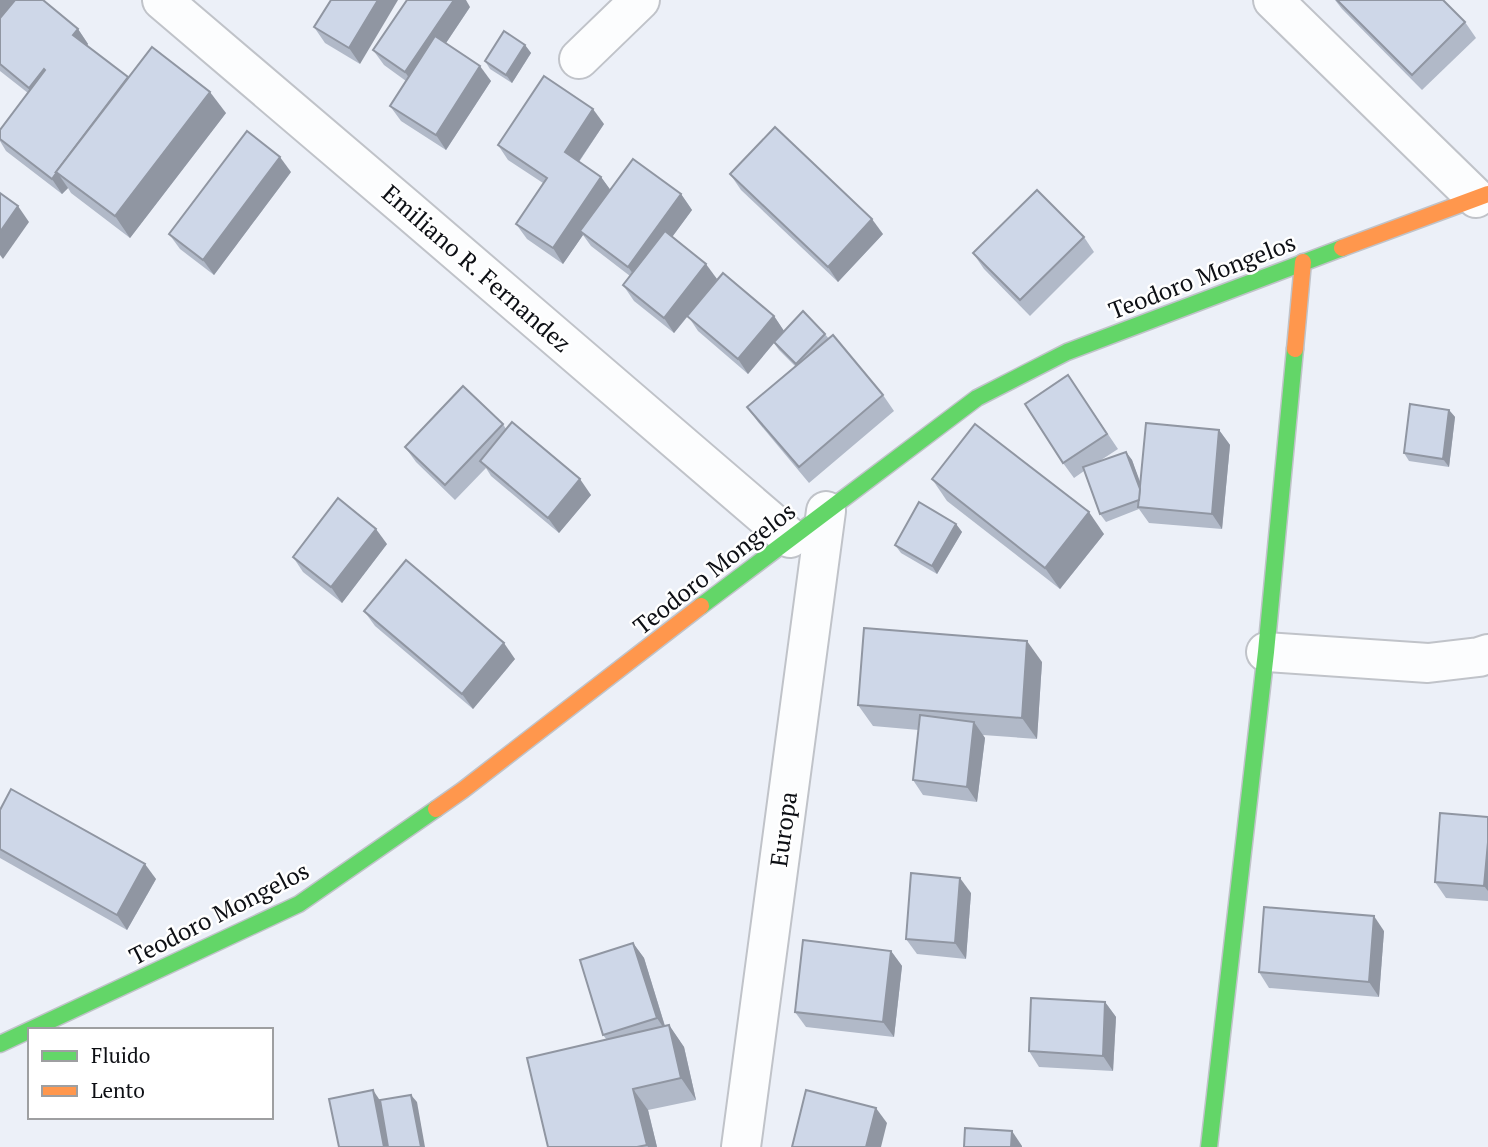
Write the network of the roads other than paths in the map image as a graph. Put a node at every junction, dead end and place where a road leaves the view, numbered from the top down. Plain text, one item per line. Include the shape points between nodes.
1 (162, 0) edge
2 (640, 0) edge
3 (1273, 0) edge
4 (579, 59) dead end
5 (1482, 196) edge
6 (1303, 262) junction
7 (826, 511) junction
8 (790, 538) junction
9 (1266, 652) junction
10 (1488, 654) edge
11 (34, 1028) edge
12 (28, 1031) edge
13 (0, 1044) edge
14 (741, 1147) edge
15 (1209, 1147) edge

1 - 8 street, Emiliano R. Fernandez
2 - 4 street
3 - 5 street
5 - 6 street, Teodoro Mongelos
6 - 7 street, Teodoro Mongelos via 1067,352 977,398
6 - 9 street
7 - 8 street, Teodoro Mongelos
7 - 14 street, Europa
8 - 11 street, Teodoro Mongelos via 463,790 299,904
9 - 10 street via 1428,663
9 - 15 street
12 - 13 street, Teodoro Mongelos

